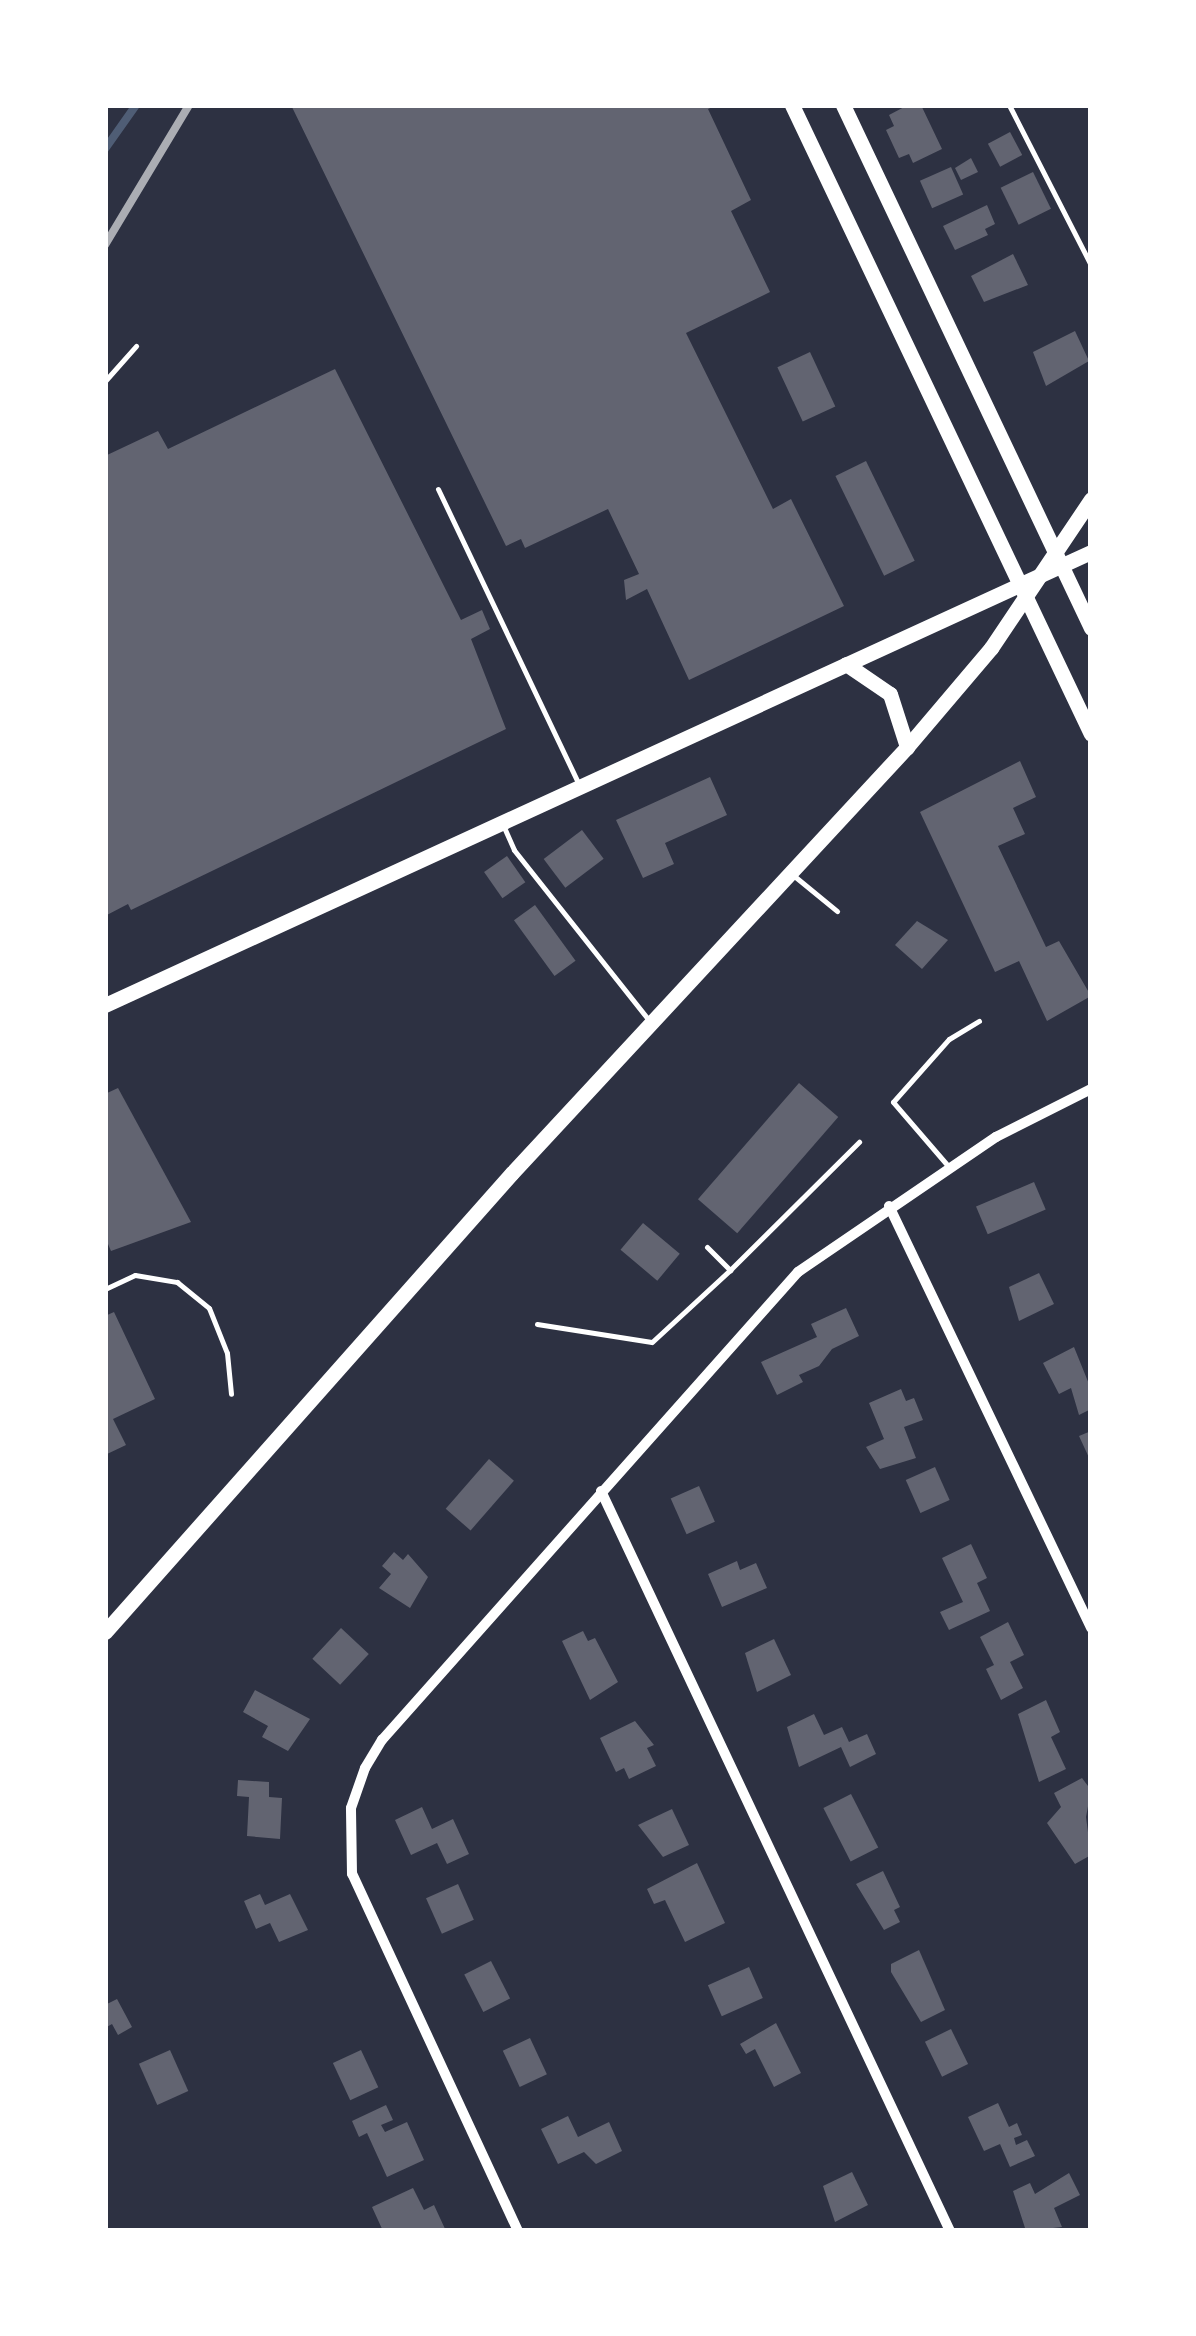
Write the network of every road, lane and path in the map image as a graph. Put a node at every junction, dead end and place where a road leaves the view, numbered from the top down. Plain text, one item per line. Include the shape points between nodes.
1 (792, 105) edge
2 (843, 105) edge
3 (1009, 105) edge
4 (1091, 265) edge
5 (136, 346) dead end
6 (105, 381) edge
7 (438, 489) dead end
8 (1091, 499) edge
9 (1091, 552) edge
10 (1059, 559) junction
11 (1024, 591) junction
12 (1091, 628) edge
13 (846, 664) junction
14 (1091, 734) edge
15 (906, 747) junction
16 (580, 786) junction
17 (502, 822) junction
18 (790, 873) junction
19 (837, 911) dead end
20 (105, 1005) edge
21 (652, 1022) junction
22 (979, 1022) dead end
23 (1091, 1089) edge
24 (858, 1142) dead end
25 (949, 1167) junction
26 (889, 1206) junction
27 (707, 1248) dead end
28 (730, 1270) junction
29 (105, 1289) edge
30 (537, 1324) dead end
31 (231, 1394) dead end
32 (602, 1491) junction
33 (1091, 1628) edge
34 (105, 1632) edge
35 (518, 2231) edge
36 (950, 2231) edge

1 - 11 main road
2 - 10 main road
3 - 4 lane
5 - 6 lane
7 - 16 lane
8 - 10 main road
9 - 10 main road
10 - 11 main road
10 - 12 main road
11 - 13 main road
11 - 14 main road
11 - 15 main road
13 - 15 main road via 890,694
13 - 16 main road
15 - 18 main road
16 - 17 main road
17 - 20 main road
17 - 21 lane via 514,850
18 - 19 lane
18 - 21 main road
21 - 34 main road
22 - 25 lane via 949,1040 893,1102
23 - 25 street via 1024,1119
24 - 28 lane
25 - 26 street
26 - 32 street via 798,1272
26 - 33 street
27 - 28 lane
28 - 30 lane via 652,1342
29 - 31 lane via 135,1275 177,1282 209,1308 227,1353
32 - 35 street via 374,1752 351,1808 352,1874
32 - 36 street

